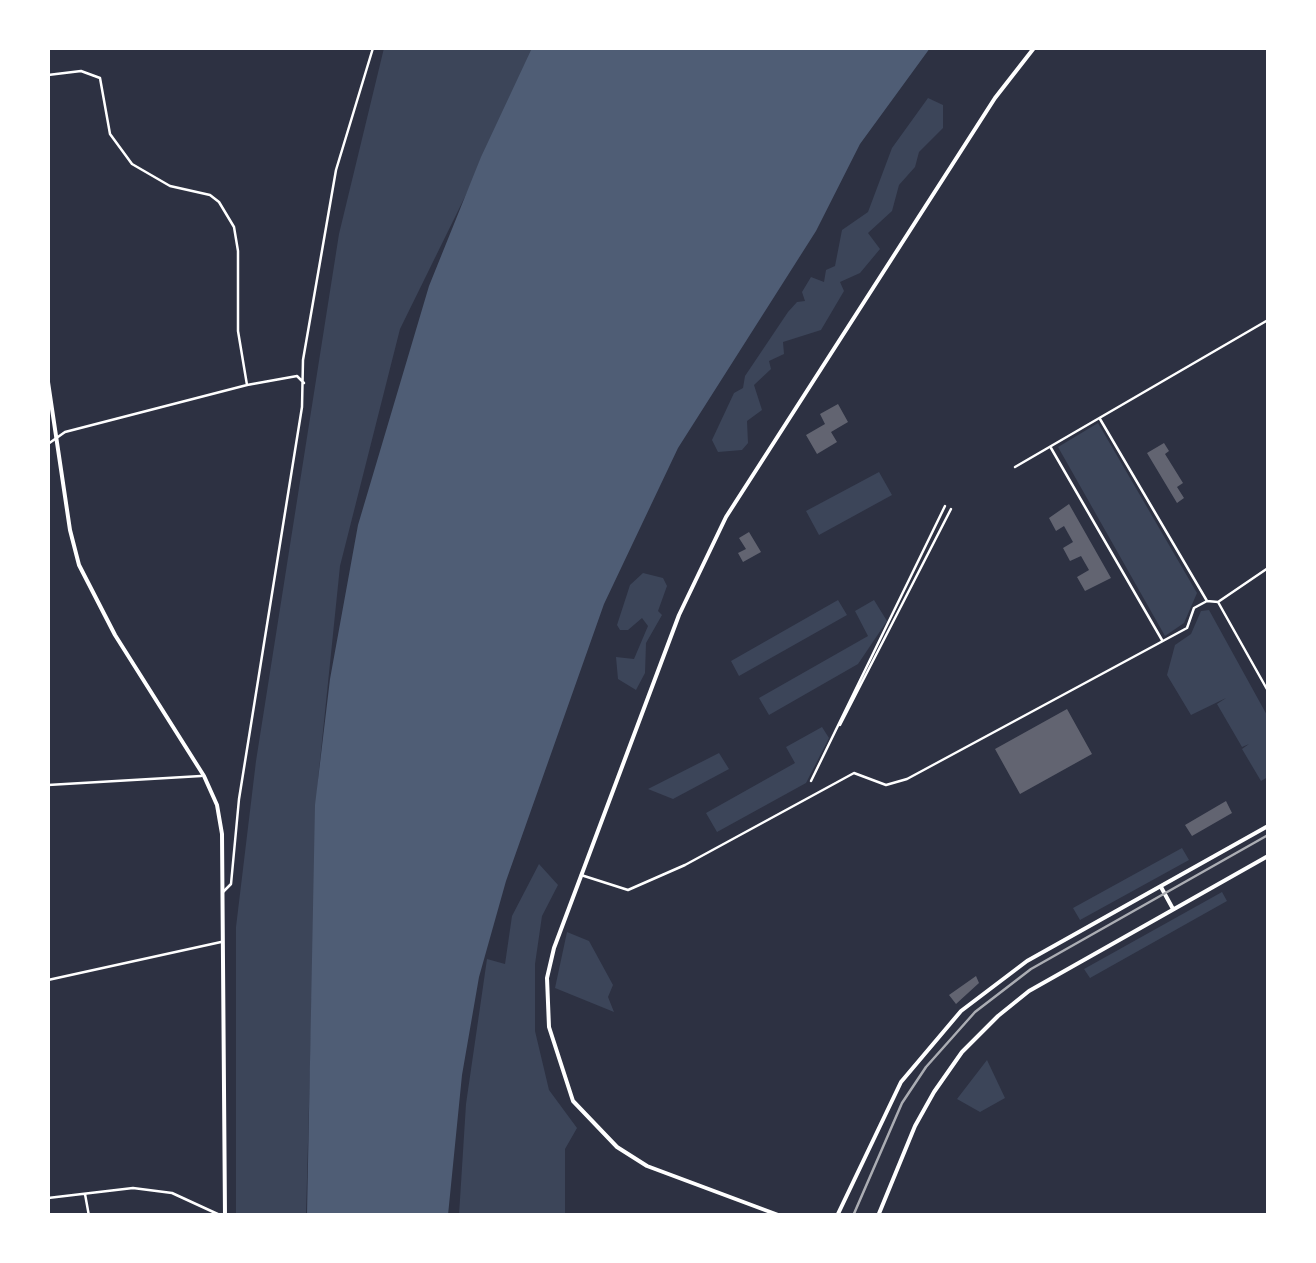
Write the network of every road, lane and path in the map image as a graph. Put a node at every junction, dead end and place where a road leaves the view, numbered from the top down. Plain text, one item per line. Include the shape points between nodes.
1 (372, 48) edge
2 (1034, 48) edge
3 (48, 75) edge
4 (1268, 320) edge
5 (303, 360) junction
6 (296, 376) junction
7 (48, 382) edge
8 (305, 384) junction
9 (247, 385) junction
10 (1099, 418) junction
11 (55, 441) junction
12 (48, 444) edge
13 (1050, 446) junction
14 (1014, 467) dead end
15 (945, 506) dead end
16 (951, 510) dead end
17 (1268, 568) edge
18 (1206, 601) junction
19 (1218, 602) junction
20 (1163, 641) junction
21 (1268, 691) edge
22 (838, 726) junction
23 (204, 776) junction
24 (811, 781) dead end
25 (48, 785) edge
26 (1268, 826) edge
27 (1268, 856) edge
28 (581, 875) junction
29 (1160, 887) junction
30 (222, 893) junction
31 (1173, 909) junction
32 (221, 942) junction
33 (48, 980) edge
34 (85, 1192) junction
35 (48, 1198) edge
36 (89, 1216) edge
37 (223, 1216) edge
38 (780, 1216) edge
39 (837, 1216) edge
40 (878, 1216) edge

1 - 5 street via 336,170
2 - 28 main road via 740,489 680,615
3 - 9 street via 81,70 100,78 110,134 132,164 170,186 210,194 234,227
4 - 10 street
5 - 6 street
5 - 8 street
6 - 8 street
6 - 9 street
7 - 11 main road
8 - 30 street via 230,884
9 - 11 street via 65,432
10 - 13 street
10 - 18 street
11 - 12 street
11 - 23 main road via 70,530 94,598
13 - 14 street
13 - 20 street
15 - 22 street
16 - 22 street
17 - 19 street
18 - 19 street
18 - 20 street via 1194,608 1186,628
19 - 21 street
20 - 28 street via 907,779 886,785 854,773 628,890
22 - 24 street
23 - 25 street
23 - 30 main road via 222,834
26 - 29 main road
27 - 31 main road
28 - 38 main road via 546,992 552,1048 573,1101 617,1147 647,1166
29 - 31 main road
29 - 39 main road via 1027,961 940,1032 882,1114
30 - 32 main road
31 - 40 main road via 1029,991 976,1038 915,1126
32 - 33 street
32 - 37 main road
34 - 35 street
34 - 36 street
34 - 37 street via 172,1193

